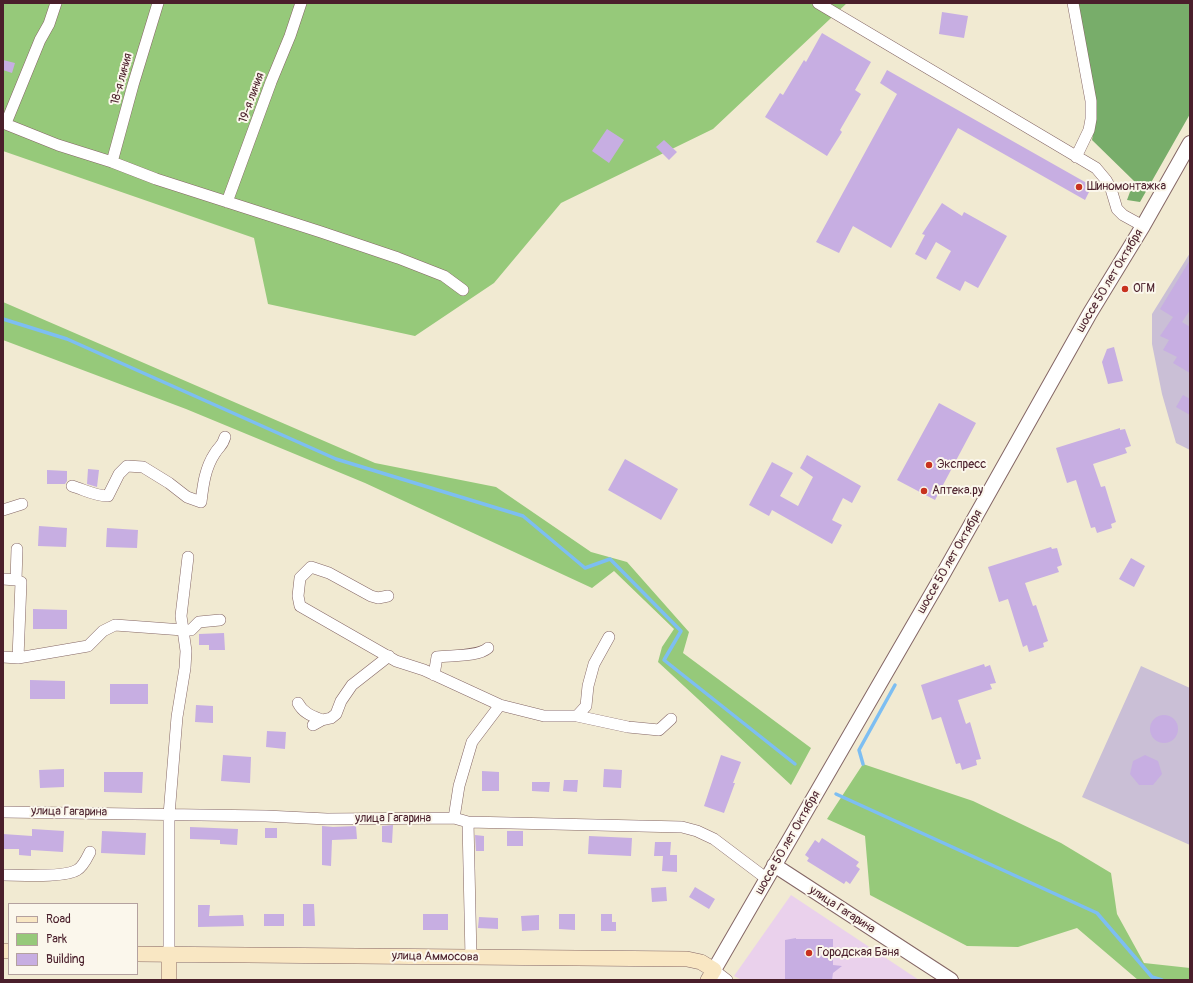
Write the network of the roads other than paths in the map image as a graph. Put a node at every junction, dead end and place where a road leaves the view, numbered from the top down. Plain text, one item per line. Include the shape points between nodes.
1 (56, 3) edge
2 (158, 3) edge
3 (301, 3) edge
4 (1073, 3) edge
5 (820, 4) edge
6 (4, 123) edge
7 (1190, 144) edge
8 (1076, 157) junction
9 (112, 162) junction
10 (227, 202) junction
11 (1143, 226) junction
12 (463, 290) dead end
13 (225, 437) dead end
14 (72, 486) dead end
15 (22, 504) dead end
16 (3, 510) edge
17 (17, 549) dead end
18 (188, 557) dead end
19 (3, 579) edge
20 (16, 580) junction
21 (388, 596) dead end
22 (220, 620) dead end
23 (183, 630) junction
24 (609, 637) dead end
25 (488, 648) dead end
26 (389, 656) junction
27 (3, 657) edge
28 (18, 658) junction
29 (434, 675) junction
30 (298, 703) dead end
31 (500, 705) junction
32 (578, 716) junction
33 (671, 719) dead end
34 (3, 812) edge
35 (169, 815) junction
36 (454, 818) junction
37 (468, 822) junction
38 (90, 852) dead end
39 (774, 865) junction
40 (3, 875) edge
41 (767, 879) junction
42 (138, 954) edge
43 (169, 954) junction
44 (471, 958) junction
45 (711, 975) edge
46 (170, 980) edge
47 (727, 980) edge
48 (951, 980) edge

1 - 6 street
2 - 9 street, 18-я линия
3 - 10 street, 19-я линия
4 - 8 street via 1091,101 1089,130
5 - 8 street
6 - 9 street via 58,146
7 - 11 street, шоссе 50 лет Октября
8 - 11 street via 1096,168 1106,180 1117,209
9 - 10 street
10 - 12 street via 398,258 444,276
11 - 39 street, шоссе 50 лет Октября via 1090,313 942,576
13 - 14 street via 215,452 204,478 201,502 187,497 143,467 127,466 119,474 108,496 99,496
15 - 16 street
17 - 20 street
18 - 23 street via 181,616
19 - 20 street
20 - 28 street via 20,582
21 - 26 street via 371,596 329,573 311,567 300,578 298,596 300,606
22 - 23 street via 199,622 191,630
23 - 28 street via 115,625 103,631 88,646
23 - 35 street via 185,668 177,716
24 - 32 street via 594,664 586,706
25 - 29 street via 473,654 437,657
26 - 29 street
26 - 30 street via 352,685 336,714 331,718 317,722 300,708
27 - 28 street
29 - 31 street
31 - 32 street via 544,716
31 - 36 street via 472,742 459,786
32 - 33 street via 628,727 659,730
34 - 35 street, улица Гагарина
35 - 36 street, улица Гагарина via 327,819
35 - 43 street
36 - 37 street, улица Гагарина
37 - 41 street, улица Гагарина via 682,827 714,839
37 - 44 street
38 - 40 street via 79,869 71,872 42,876
39 - 41 street, шоссе 50 лет Октября
39 - 48 street, улица Гагарина
41 - 45 street, шоссе 50 лет Октября
42 - 43 main road, улица Аммосова
43 - 44 main road, улица Аммосова
43 - 46 main road
44 - 45 main road, улица Аммосова via 687,960 701,962
45 - 47 street, улица Аммосова

